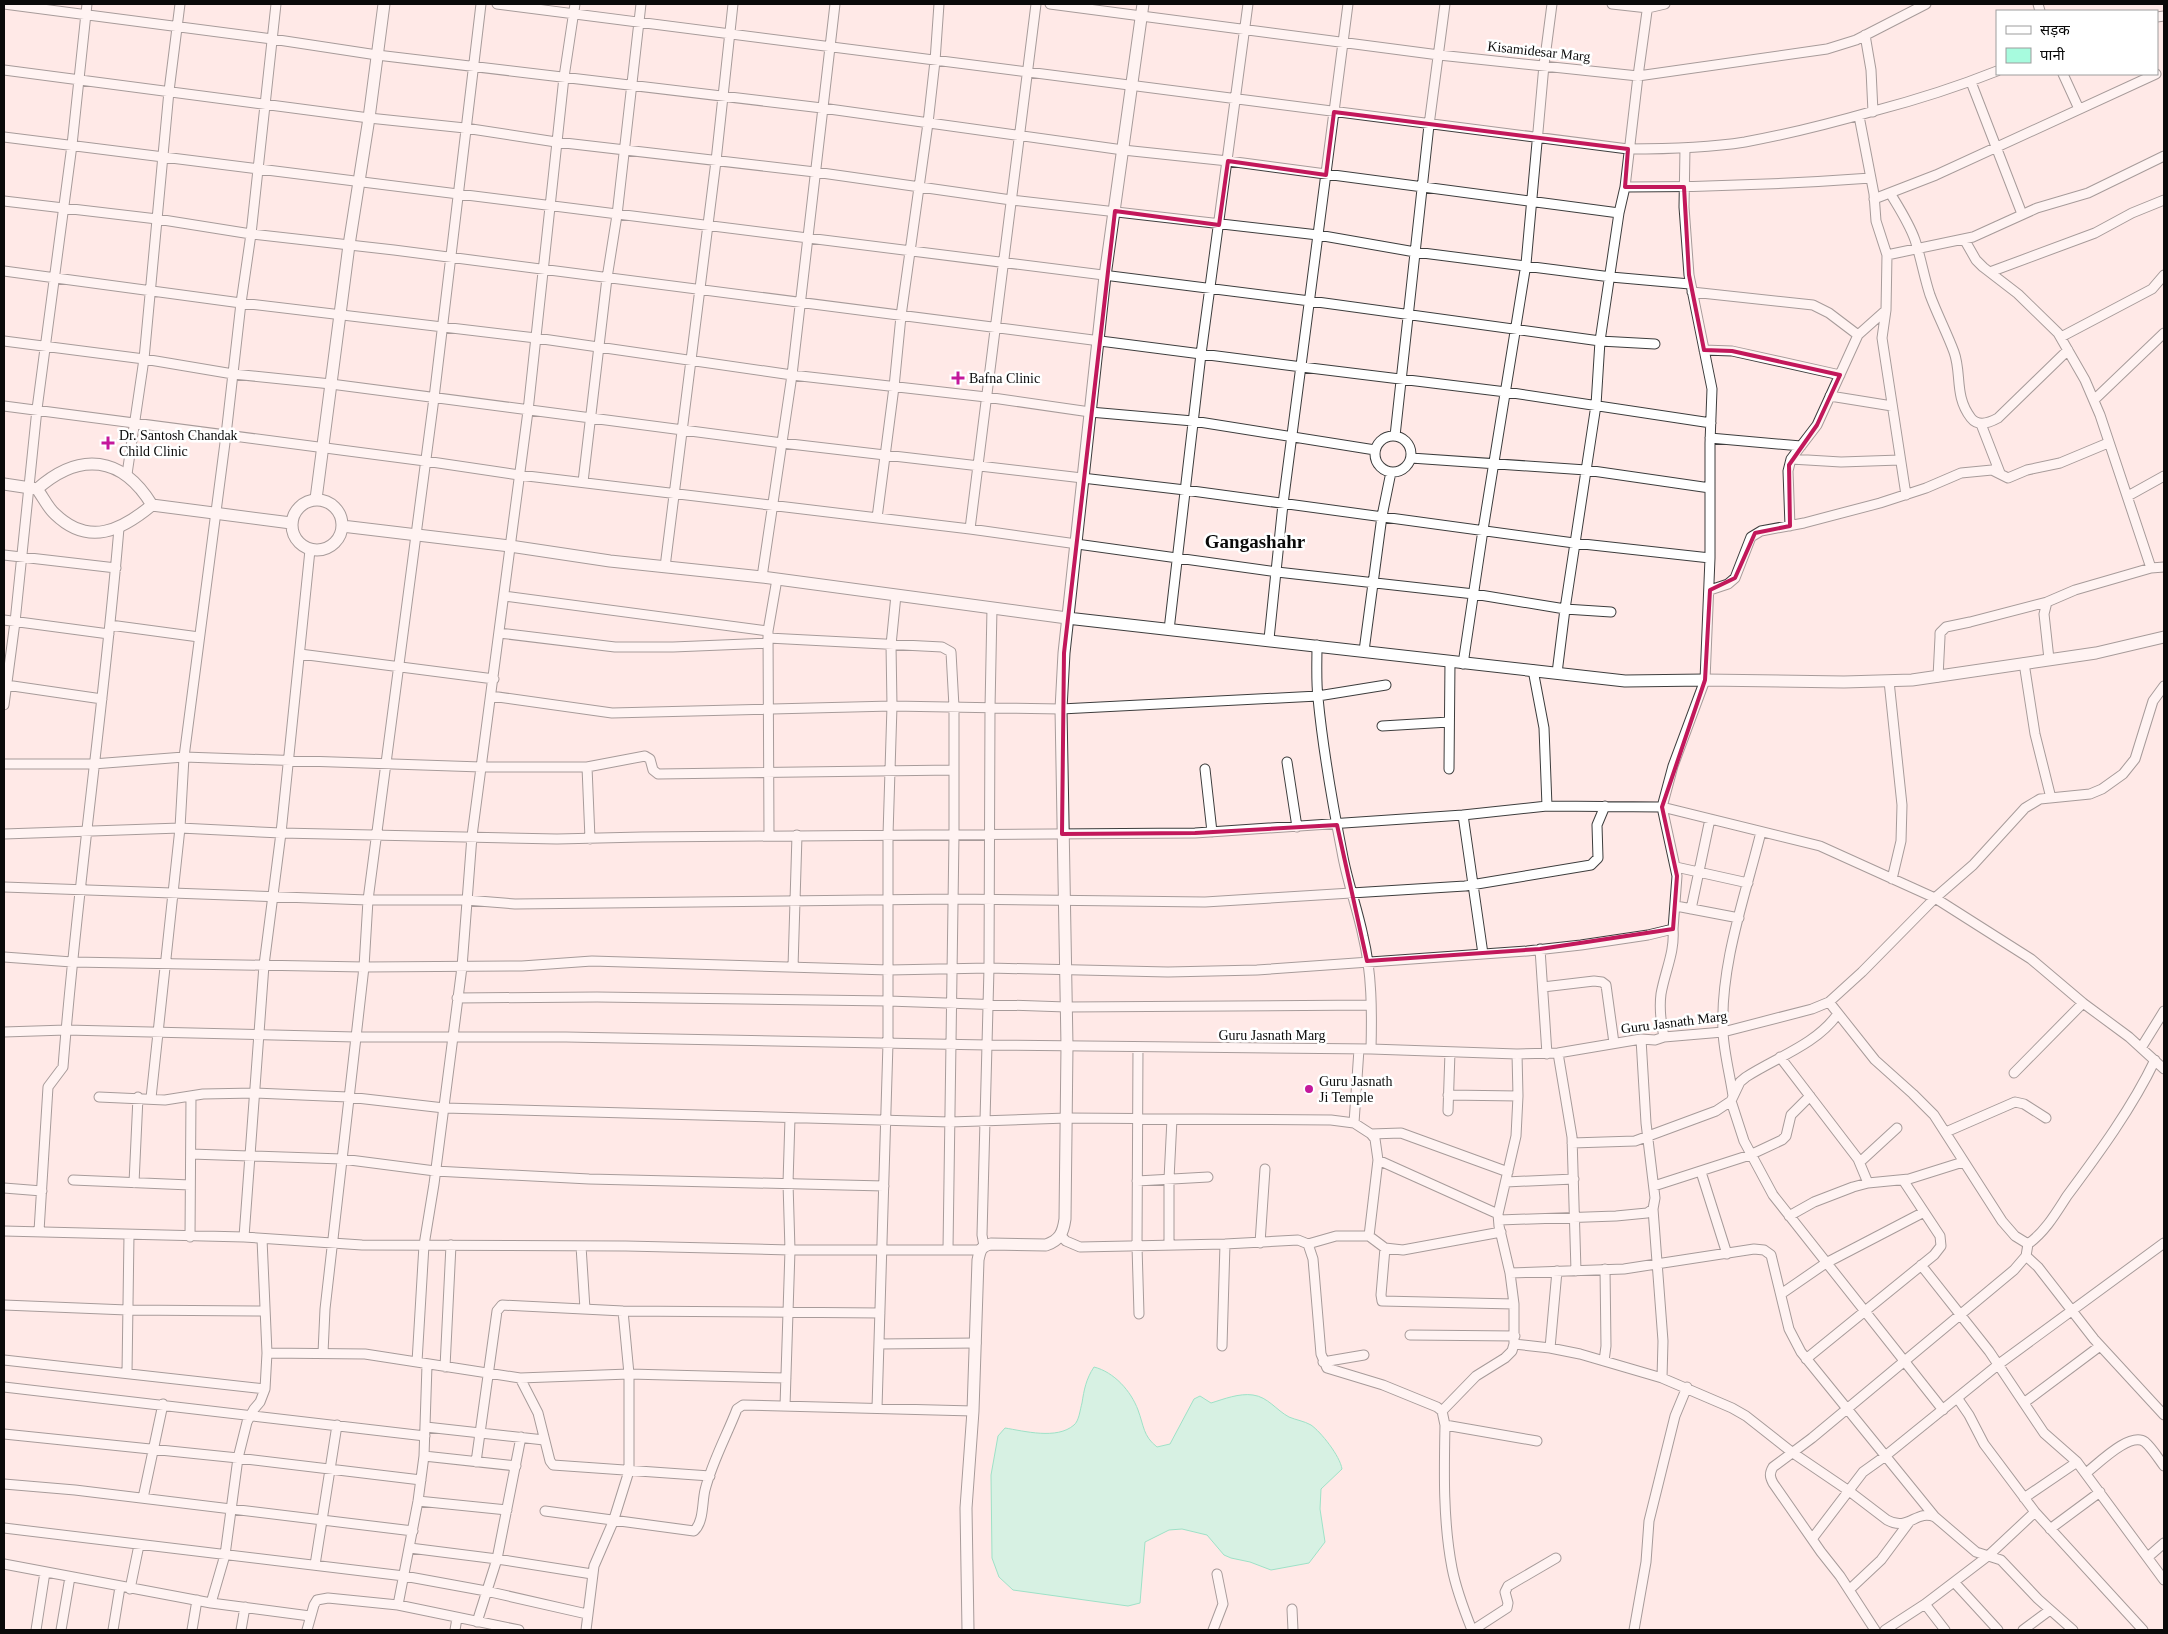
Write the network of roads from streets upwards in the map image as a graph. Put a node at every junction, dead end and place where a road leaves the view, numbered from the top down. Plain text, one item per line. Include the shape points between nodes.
1 (4, 4) edge
2 (87, 4) edge
3 (180, 4) edge
4 (276, 4) edge
5 (384, 4) edge
6 (481, 4) edge
7 (496, 4) edge
8 (575, 4) edge
9 (641, 4) edge
10 (733, 4) edge
11 (835, 4) edge
12 (939, 4) edge
13 (1036, 4) edge
14 (1050, 4) edge
15 (1142, 4) edge
16 (1248, 4) edge
17 (1348, 4) edge
18 (1445, 4) edge
19 (1552, 4) edge
20 (1612, 4) edge
21 (1665, 4) edge
22 (1926, 4) edge
23 (1648, 6) edge
24 (574, 14) junction
25 (86, 16) junction
26 (1141, 17) junction
27 (639, 22) junction
28 (177, 26) junction
29 (1246, 29) junction
30 (730, 34) junction
31 (1865, 35) junction
32 (272, 39) junction
33 (1344, 42) junction
34 (829, 46) junction
35 (1439, 54) junction
36 (377, 55) junction
37 (936, 61) junction
38 (1544, 65) junction
39 (472, 66) junction
40 (4, 70) edge
41 (1996, 71) edge
42 (1027, 73) junction
43 (2064, 75) edge
44 (2154, 75) edge
45 (1638, 76) junction
46 (564, 77) junction
47 (78, 80) junction
48 (1971, 82) junction
49 (632, 85) junction
50 (1132, 85) junction
51 (169, 91) junction
52 (723, 97) junction
53 (1236, 99) junction
54 (265, 104) junction
55 (822, 108) junction
56 (2079, 109) junction
57 (1334, 112) junction
58 (1872, 112) junction
59 (1859, 116) junction
60 (369, 118) junction
61 (928, 123) junction
62 (1429, 125) junction
63 (465, 128) junction
64 (4, 136) edge
65 (1020, 136) junction
66 (1537, 137) junction
67 (556, 142) junction
68 (72, 145) junction
69 (1995, 147) junction
70 (1685, 148) junction
71 (1628, 149) junction
72 (625, 150) junction
73 (1123, 150) junction
74 (164, 156) junction
75 (2164, 156) edge
76 (716, 161) junction
77 (1228, 161) junction
78 (258, 169) junction
79 (816, 172) junction
80 (1326, 175) junction
81 (1871, 178) junction
82 (359, 182) junction
83 (1422, 186) junction
84 (918, 187) junction
85 (1625, 187) junction
86 (1684, 187) junction
87 (1890, 193) junction
88 (458, 195) junction
89 (1874, 199) junction
90 (1011, 200) junction
91 (2164, 200) edge
92 (4, 201) edge
93 (1532, 202) junction
94 (549, 206) junction
95 (63, 209) junction
96 (1115, 211) junction
97 (1619, 213) junction
98 (2022, 214) junction
99 (617, 215) junction
100 (157, 219) junction
101 (709, 225) junction
102 (1219, 225) junction
103 (251, 234) junction
104 (1318, 236) junction
105 (808, 238) junction
106 (1964, 239) junction
107 (349, 245) junction
108 (1918, 248) junction
109 (910, 250) junction
110 (1415, 252) junction
111 (1887, 255) junction
112 (450, 258) junction
113 (1005, 263) junction
114 (1526, 264) junction
115 (542, 270) junction
116 (4, 271) edge
117 (1990, 272) junction
118 (2164, 275) edge
119 (1105, 276) junction
120 (1611, 277) junction
121 (55, 278) junction
122 (607, 278) junction
123 (1210, 288) junction
124 (1691, 288) junction
125 (700, 289) junction
126 (150, 290) junction
127 (1310, 301) junction
128 (241, 302) junction
129 (801, 303) junction
130 (1886, 310) junction
131 (340, 314) junction
132 (1409, 315) junction
133 (901, 316) junction
134 (996, 326) junction
135 (443, 327) junction
136 (1515, 330) junction
137 (2164, 333) edge
138 (1858, 335) junction
139 (2061, 337) junction
140 (536, 338) junction
141 (1098, 340) junction
142 (4, 341) edge
143 (1600, 341) junction
144 (1654, 344) dead end
145 (46, 347) junction
146 (599, 348) junction
147 (1704, 350) junction
148 (2068, 350) junction
149 (1201, 354) junction
150 (144, 359) junction
151 (691, 360) junction
152 (1302, 367) junction
153 (233, 374) junction
154 (792, 375) junction
155 (1840, 375) junction
156 (1402, 378) junction
157 (331, 384) junction
158 (894, 386) junction
159 (1506, 392) junction
160 (1830, 396) junction
161 (986, 397) junction
162 (434, 398) junction
163 (2094, 400) junction
164 (1596, 404) junction
165 (4, 406) edge
166 (1892, 406) junction
167 (37, 410) junction
168 (528, 411) junction
169 (1090, 412) junction
170 (591, 418) junction
171 (1193, 421) junction
172 (134, 423) junction
173 (1711, 423) junction
174 (1981, 424) junction
175 (682, 429) junction
176 (226, 435) junction
177 (1293, 436) junction
178 (1395, 436) junction
179 (1710, 438) junction
180 (782, 443) junction
181 (2108, 443) junction
182 (1801, 446) junction
183 (322, 448) junction
184 (1375, 450) junction
185 (884, 455) junction
186 (1411, 458) junction
187 (1791, 459) junction
188 (1900, 460) junction
189 (425, 461) junction
190 (1493, 463) junction
191 (978, 466) junction
192 (1586, 470) junction
193 (1391, 472) junction
194 (2000, 473) junction
195 (127, 474) junction
196 (519, 475) junction
197 (2164, 476) edge
198 (1083, 478) junction
199 (583, 482) junction
200 (4, 484) edge
201 (33, 488) junction
202 (1710, 488) junction
203 (1185, 490) junction
204 (676, 493) junction
205 (1906, 495) junction
206 (2128, 496) junction
207 (316, 499) junction
208 (773, 504) junction
209 (1284, 504) junction
210 (152, 505) junction
211 (215, 513) junction
212 (1382, 516) junction
213 (877, 518) junction
214 (291, 523) junction
215 (342, 526) junction
216 (1790, 526) junction
217 (120, 528) junction
218 (970, 529) junction
219 (1483, 530) junction
220 (415, 535) junction
221 (1076, 543) junction
222 (1574, 543) junction
223 (510, 546) junction
224 (310, 550) junction
225 (4, 555) edge
226 (1176, 556) junction
227 (21, 558) junction
228 (1710, 558) junction
229 (665, 567) junction
230 (2164, 567) edge
231 (116, 568) junction
232 (2151, 568) junction
233 (1277, 572) junction
234 (762, 577) junction
235 (777, 579) junction
236 (1373, 582) junction
237 (1710, 590) junction
238 (896, 594) junction
239 (1474, 594) junction
240 (504, 596) junction
241 (2046, 602) junction
242 (992, 608) junction
243 (1564, 608) junction
244 (1611, 612) dead end
245 (1067, 618) junction
246 (4, 620) edge
247 (15, 622) junction
248 (110, 629) junction
249 (1169, 630) junction
250 (499, 633) junction
251 (768, 637) junction
252 (2164, 637) edge
253 (199, 638) junction
254 (1269, 639) junction
255 (891, 645) junction
256 (1317, 645) junction
257 (1364, 651) junction
258 (300, 654) junction
259 (2049, 659) junction
260 (1450, 662) junction
261 (1464, 664) junction
262 (2024, 664) junction
263 (398, 666) junction
264 (1533, 670) junction
265 (1557, 673) junction
266 (1938, 677) junction
267 (494, 679) junction
268 (1705, 680) junction
269 (1889, 681) junction
270 (1386, 685) dead end
271 (2164, 686) edge
272 (5, 690) edge
273 (492, 696) junction
274 (1318, 696) junction
275 (102, 699) junction
276 (4, 705) edge
277 (892, 706) junction
278 (954, 707) junction
279 (768, 708) junction
280 (990, 708) junction
281 (1061, 709) junction
282 (1450, 722) junction
283 (1382, 726) dead end
284 (184, 757) junction
285 (289, 761) junction
286 (1287, 762) dead end
287 (385, 763) junction
288 (4, 764) edge
289 (93, 764) junction
290 (481, 767) junction
291 (587, 767) junction
292 (1205, 769) dead end
293 (1449, 769) dead end
294 (954, 770) junction
295 (890, 771) junction
296 (769, 772) junction
297 (2051, 798) junction
298 (1547, 806) junction
299 (1605, 806) junction
300 (1662, 807) junction
301 (1462, 815) junction
302 (1710, 819) junction
303 (1337, 825) junction
304 (1297, 826) junction
305 (180, 828) junction
306 (86, 832) junction
307 (1212, 832) junction
308 (1761, 832) junction
309 (281, 833) junction
310 (4, 834) edge
311 (377, 834) junction
312 (1062, 834) junction
313 (797, 835) junction
314 (888, 835) junction
315 (954, 835) junction
316 (990, 835) junction
317 (472, 836) junction
318 (769, 836) junction
319 (590, 839) junction
320 (1676, 867) junction
321 (1698, 873) junction
322 (1892, 879) junction
323 (1748, 883) junction
324 (1473, 885) junction
325 (4, 887) edge
326 (80, 890) junction
327 (173, 893) junction
328 (1351, 894) junction
329 (273, 896) junction
330 (1936, 898) junction
331 (953, 899) junction
332 (1063, 899) junction
333 (368, 900) junction
334 (466, 900) junction
335 (989, 900) junction
336 (795, 901) junction
337 (888, 901) junction
338 (1676, 906) junction
339 (1691, 909) junction
340 (1739, 918) junction
341 (1673, 928) junction
342 (1540, 949) junction
343 (1482, 954) junction
344 (4, 957) edge
345 (1367, 961) junction
346 (72, 962) junction
347 (167, 964) junction
348 (264, 965) junction
349 (462, 967) junction
350 (793, 967) junction
351 (364, 968) junction
352 (952, 968) junction
353 (989, 968) junction
354 (889, 970) junction
355 (1065, 970) junction
356 (1543, 987) junction
357 (457, 998) junction
358 (888, 1001) junction
359 (952, 1002) junction
360 (1829, 1002) junction
361 (2083, 1003) junction
362 (988, 1005) junction
363 (1371, 1005) junction
364 (1066, 1007) junction
365 (2164, 1011) edge
366 (1837, 1015) junction
367 (66, 1030) junction
368 (4, 1032) edge
369 (1723, 1032) junction
370 (159, 1033) junction
371 (258, 1035) junction
372 (355, 1037) junction
373 (1664, 1037) junction
374 (452, 1038) junction
375 (1641, 1039) junction
376 (888, 1043) junction
377 (951, 1043) junction
378 (1614, 1044) junction
379 (987, 1045) junction
380 (1067, 1046) junction
381 (1138, 1047) junction
382 (2141, 1048) junction
383 (1359, 1049) junction
384 (1371, 1049) junction
385 (1450, 1052) junction
386 (1558, 1053) junction
387 (1517, 1054) junction
388 (1547, 1054) junction
389 (1780, 1057) junction
390 (2155, 1060) junction
391 (2164, 1069) edge
392 (2014, 1073) dead end
393 (255, 1094) junction
394 (1448, 1095) junction
395 (98, 1096) dead end
396 (191, 1096) junction
397 (1518, 1096) junction
398 (1810, 1096) junction
399 (138, 1097) junction
400 (348, 1097) junction
401 (151, 1098) junction
402 (1732, 1098) junction
403 (444, 1108) junction
404 (1448, 1111) dead end
405 (790, 1118) junction
406 (886, 1118) junction
407 (1067, 1118) junction
408 (1138, 1118) junction
409 (2046, 1118) dead end
410 (986, 1119) junction
411 (1172, 1119) junction
412 (950, 1122) junction
413 (1354, 1123) junction
414 (1897, 1128) dead end
415 (1946, 1132) junction
416 (1371, 1134) junction
417 (1648, 1136) junction
418 (1572, 1143) junction
419 (191, 1154) junction
420 (1750, 1155) junction
421 (251, 1157) junction
422 (342, 1159) junction
423 (1378, 1160) junction
424 (1860, 1162) junction
425 (1963, 1162) junction
426 (1265, 1170) dead end
427 (435, 1171) junction
428 (1508, 1172) junction
429 (1701, 1172) junction
430 (1208, 1178) dead end
431 (1169, 1179) junction
432 (1574, 1179) junction
433 (73, 1180) dead end
434 (1903, 1180) junction
435 (1137, 1181) junction
436 (1506, 1182) junction
437 (134, 1183) junction
438 (788, 1183) junction
439 (1868, 1183) junction
440 (190, 1185) junction
441 (884, 1186) junction
442 (1654, 1186) junction
443 (4, 1188) edge
444 (42, 1191) junction
445 (1654, 1210) junction
446 (1924, 1212) junction
447 (1789, 1216) junction
448 (1499, 1217) junction
449 (1575, 1217) junction
450 (39, 1230) junction
451 (4, 1231) edge
452 (1501, 1232) junction
453 (129, 1235) junction
454 (190, 1236) junction
455 (1061, 1236) junction
456 (1369, 1236) junction
457 (244, 1237) junction
458 (262, 1239) junction
459 (334, 1242) junction
460 (1260, 1242) junction
461 (2164, 1243) edge
462 (1225, 1244) junction
463 (1308, 1244) junction
464 (2028, 1244) junction
465 (424, 1245) junction
466 (451, 1245) junction
467 (1169, 1245) junction
468 (581, 1246) junction
469 (1138, 1246) junction
470 (883, 1248) junction
471 (982, 1248) junction
472 (1385, 1248) junction
473 (948, 1249) junction
474 (790, 1250) junction
475 (1727, 1254) junction
476 (2026, 1256) junction
477 (1659, 1264) junction
478 (1826, 1264) junction
479 (1921, 1265) junction
480 (1576, 1270) junction
481 (1605, 1270) junction
482 (1557, 1271) junction
483 (1510, 1272) junction
484 (1781, 1294) junction
485 (1514, 1304) junction
486 (4, 1305) edge
487 (585, 1309) junction
488 (127, 1310) junction
489 (264, 1311) junction
490 (623, 1311) junction
491 (1864, 1311) junction
492 (2072, 1311) junction
493 (789, 1313) junction
494 (880, 1313) junction
495 (1139, 1314) dead end
496 (1960, 1315) junction
497 (1410, 1335) dead end
498 (1515, 1340) junction
499 (976, 1343) junction
500 (879, 1344) junction
501 (1222, 1346) dead end
502 (2100, 1346) junction
503 (1550, 1348) junction
504 (267, 1353) junction
505 (323, 1353) junction
506 (1364, 1355) dead end
507 (1806, 1359) junction
508 (4, 1360) edge
509 (1604, 1361) junction
510 (1903, 1361) junction
511 (417, 1362) junction
512 (1323, 1362) junction
513 (1999, 1364) junction
514 (427, 1365) junction
515 (445, 1368) junction
516 (127, 1373) junction
517 (487, 1374) junction
518 (629, 1374) junction
519 (520, 1378) junction
520 (786, 1378) junction
521 (1662, 1378) junction
522 (4, 1387) edge
523 (1686, 1387) junction
524 (264, 1389) junction
525 (1958, 1399) junction
526 (2025, 1402) junction
527 (162, 1404) junction
528 (785, 1406) junction
529 (877, 1408) junction
530 (1847, 1408) junction
531 (1943, 1410) junction
532 (973, 1411) junction
533 (1442, 1412) junction
534 (250, 1415) junction
535 (2164, 1415) edge
536 (337, 1425) junction
537 (1445, 1425) junction
538 (426, 1431) junction
539 (479, 1433) junction
540 (4, 1434) edge
541 (521, 1437) junction
542 (544, 1440) junction
543 (1537, 1441) dead end
544 (153, 1450) junction
545 (1793, 1453) junction
546 (424, 1456) junction
547 (1884, 1457) junction
548 (238, 1458) junction
549 (476, 1462) junction
550 (2077, 1462) junction
551 (2163, 1464) edge
552 (516, 1466) junction
553 (329, 1469) junction
554 (629, 1471) junction
555 (2086, 1473) junction
556 (710, 1476) junction
557 (421, 1480) junction
558 (4, 1484) edge
559 (1849, 1491) junction
560 (2100, 1492) junction
561 (143, 1498) junction
562 (2024, 1498) junction
563 (418, 1501) junction
564 (233, 1508) junction
565 (507, 1510) junction
566 (545, 1511) dead end
567 (2035, 1512) junction
568 (1935, 1517) junction
569 (322, 1519) junction
570 (613, 1522) junction
571 (1910, 1522) junction
572 (4, 1528) edge
573 (2050, 1529) junction
574 (413, 1531) junction
575 (1812, 1539) junction
576 (2164, 1543) edge
577 (139, 1545) junction
578 (410, 1548) junction
579 (225, 1555) junction
580 (1988, 1556) junction
581 (2148, 1557) junction
582 (1556, 1558) dead end
583 (497, 1559) junction
584 (4, 1564) edge
585 (315, 1565) junction
586 (45, 1572) junction
587 (592, 1574) junction
588 (1217, 1574) dead end
589 (404, 1576) junction
590 (70, 1577) junction
591 (2164, 1580) edge
592 (1954, 1582) junction
593 (120, 1587) junction
594 (130, 1589) junction
595 (1849, 1590) junction
596 (486, 1591) junction
597 (197, 1600) junction
598 (212, 1603) junction
599 (1925, 1604) junction
600 (398, 1605) junction
601 (245, 1607) junction
602 (1292, 1609) dead end
603 (2050, 1610) junction
604 (587, 1614) junction
605 (310, 1616) junction
606 (457, 1618) junction
607 (477, 1622) junction
608 (36, 1630) edge
609 (61, 1630) edge
610 (113, 1630) edge
611 (192, 1630) edge
612 (241, 1630) edge
613 (307, 1630) edge
614 (455, 1630) edge
615 (519, 1630) edge
616 (586, 1630) edge
617 (968, 1630) edge
618 (1213, 1630) edge
619 (1293, 1630) edge
620 (1472, 1630) edge
621 (1634, 1630) edge
622 (1875, 1630) edge
623 (1886, 1630) edge
624 (1945, 1630) edge
625 (1998, 1630) edge
626 (2022, 1630) edge
627 (2073, 1630) edge
628 (2144, 1630) edge

1 - 25 street
2 - 25 street
3 - 28 street
4 - 32 street
5 - 36 street
6 - 39 street
7 - 24 street
8 - 24 street
9 - 27 street
10 - 30 street
11 - 34 street
12 - 37 street
13 - 42 street
14 - 26 street, Kisamidesar Marg
15 - 26 street
16 - 29 street
17 - 33 street
18 - 35 street
19 - 38 street
20 - 23 street
21 - 23 street
22 - 31 street, Kisamidesar Marg
23 - 45 street
24 - 27 street
24 - 46 street
25 - 28 street
25 - 47 street
26 - 29 street, Kisamidesar Marg
26 - 50 street
27 - 30 street
27 - 49 street
28 - 32 street
28 - 51 street
29 - 33 street, Kisamidesar Marg
29 - 53 street
30 - 34 street
30 - 52 street
31 - 45 street, Kisamidesar Marg via 1827,49
31 - 58 street via 1871,70
32 - 36 street
32 - 54 street
33 - 35 street, Kisamidesar Marg
33 - 57 street
34 - 37 street
34 - 55 street
35 - 38 street, Kisamidesar Marg
35 - 62 street
36 - 39 street
36 - 60 street
37 - 42 street
37 - 61 street
38 - 45 street, Kisamidesar Marg
38 - 66 street
39 - 46 street
39 - 63 street
40 - 47 street
41 - 48 street
42 - 50 street
42 - 65 street
43 - 56 street
44 - 56 street
45 - 71 street
46 - 49 street
46 - 67 street
47 - 51 street
47 - 68 street
48 - 58 street
48 - 69 street
49 - 52 street
49 - 72 street
50 - 53 street
50 - 73 street
51 - 54 street
51 - 74 street
52 - 55 street
52 - 76 street
53 - 57 street
53 - 77 street
54 - 60 street
54 - 78 street
55 - 61 street
55 - 79 street
56 - 69 street
57 - 62 street
57 - 80 street
58 - 59 street
59 - 70 street via 1745,142
59 - 81 street
60 - 63 street
60 - 82 street
61 - 65 street
61 - 84 street
62 - 66 street
62 - 83 street
63 - 67 street
63 - 88 street
64 - 68 street
65 - 73 street
65 - 90 street
66 - 71 street
66 - 93 street
67 - 72 street
67 - 94 street
68 - 74 street
68 - 95 street
69 - 87 street
69 - 98 street
70 - 71 street
70 - 86 street
71 - 85 street
72 - 76 street
72 - 99 street
73 - 77 street
73 - 96 street
74 - 78 street
74 - 100 street
75 - 98 street via 2088,193
76 - 79 street
76 - 101 street
77 - 80 street
77 - 102 street
78 - 82 street
78 - 103 street
79 - 84 street
79 - 105 street
80 - 83 street
80 - 104 street
81 - 86 street
81 - 89 street
82 - 88 street
82 - 107 street
83 - 93 street
83 - 110 street
84 - 90 street
84 - 109 street
85 - 86 street
85 - 97 street
86 - 124 street
87 - 89 street
87 - 108 street
88 - 94 street
88 - 112 street
89 - 111 street via 1876,221
90 - 96 street
90 - 113 street
91 - 117 street via 2095,233
92 - 95 street
93 - 97 street
93 - 114 street
94 - 99 street
94 - 115 street
95 - 100 street
95 - 121 street
96 - 102 street
96 - 119 street
97 - 120 street
98 - 106 street
99 - 101 street
99 - 122 street
100 - 103 street
100 - 126 street
101 - 105 street
101 - 125 street
102 - 104 street
102 - 123 street
103 - 107 street
103 - 128 street
104 - 110 street
104 - 127 street
105 - 109 street
105 - 129 street
106 - 108 street
106 - 117 street via 1976,260
107 - 112 street
107 - 131 street
108 - 111 street
108 - 174 street via 1930,295 1954,352 1963,403 1971,418
109 - 113 street
109 - 133 street
110 - 114 street
110 - 132 street
111 - 130 street
112 - 115 street
112 - 135 street
113 - 119 street
113 - 134 street
114 - 120 street
114 - 136 street
115 - 122 street
115 - 140 street
116 - 121 street
117 - 139 street via 2025,300
118 - 139 street via 2152,289
119 - 123 street
119 - 141 street
120 - 124 street
120 - 143 street
121 - 126 street
121 - 145 street
122 - 125 street
122 - 146 street
123 - 127 street
123 - 149 street
124 - 138 street via 1813,305
124 - 147 street
125 - 129 street
125 - 151 street
126 - 128 street
126 - 150 street
127 - 132 street
127 - 152 street
128 - 131 street
128 - 153 street
129 - 133 street
129 - 154 street
130 - 138 street
130 - 166 street via 1882,338
131 - 135 street
131 - 157 street
132 - 136 street
132 - 156 street
133 - 134 street
133 - 158 street
134 - 141 street
134 - 161 street
135 - 140 street
135 - 162 street
136 - 143 street
136 - 159 street
137 - 163 street
138 - 155 street
139 - 148 street
140 - 146 street
140 - 168 street
141 - 149 street
141 - 169 street
142 - 145 street
143 - 144 street
143 - 164 street
145 - 150 street
145 - 167 street
146 - 151 street
146 - 170 street
147 - 155 street via 1732,351
147 - 173 street via 1712,388
148 - 163 street
148 - 174 street via 2006,412 1990,423
149 - 152 street
149 - 171 street
150 - 153 street
150 - 172 street
151 - 154 street
151 - 175 street
152 - 156 street
152 - 177 street
153 - 157 street
153 - 176 street
154 - 158 street
154 - 180 street
155 - 160 street
156 - 159 street
156 - 178 street
157 - 162 street
157 - 183 street
158 - 161 street
158 - 185 street
159 - 164 street
159 - 190 street
160 - 166 street
160 - 182 street via 1812,434
161 - 169 street
161 - 191 street
162 - 168 street
162 - 189 street
163 - 181 street
164 - 173 street
164 - 192 street
165 - 167 street
166 - 188 street
167 - 172 street
167 - 201 street
168 - 170 street
168 - 196 street
169 - 171 street
169 - 198 street
170 - 175 street
170 - 199 street
171 - 177 street
171 - 203 street
172 - 176 street
172 - 195 street
173 - 179 street
174 - 194 street
175 - 180 street
175 - 204 street
176 - 183 street
176 - 211 street
177 - 184 street
177 - 209 street
178 - 184 street via 1382,439
178 - 186 street via 1408,443
179 - 182 street
179 - 202 street
180 - 185 street
180 - 208 street
181 - 194 street via 2060,463 2008,478
181 - 206 street
182 - 187 street
183 - 189 street
183 - 207 street
184 - 193 street via 1380,467
185 - 191 street
185 - 213 street
186 - 190 street
186 - 193 street via 1404,469
187 - 188 street via 1841,462
187 - 216 street via 1788,471
188 - 205 street
189 - 196 street
189 - 220 street
190 - 192 street
190 - 219 street
191 - 198 street
191 - 218 street
192 - 202 street
192 - 222 street
193 - 212 street
194 - 205 street via 1986,469 1961,473
195 - 201 street via 98,464 78,465 62,470
195 - 210 street
196 - 199 street
196 - 223 street
197 - 206 street
198 - 203 street
198 - 221 street
199 - 204 street
200 - 201 street
201 - 217 street via 54,514 76,528 107,532
201 - 227 street
202 - 228 street
203 - 209 street
203 - 226 street
204 - 208 street
204 - 229 street
205 - 216 street
206 - 232 street
207 - 214 street via 296,509
207 - 215 street via 332,504
208 - 213 street
208 - 234 street
209 - 212 street
209 - 233 street
210 - 211 street
210 - 217 street
211 - 214 street
211 - 253 street
212 - 219 street
212 - 236 street
213 - 218 street
214 - 224 street via 296,540
215 - 220 street
215 - 224 street via 332,545
216 - 237 street via 1755,533 1735,578
217 - 231 street
218 - 221 street
219 - 222 street
219 - 239 street
220 - 223 street
220 - 263 street
221 - 226 street
221 - 245 street
222 - 228 street
222 - 243 street
223 - 229 street
223 - 240 street
224 - 258 street
225 - 227 street
226 - 233 street
226 - 249 street
227 - 231 street
227 - 247 street
228 - 237 street
229 - 234 street
230 - 232 street
231 - 248 street
232 - 241 street via 2074,590
233 - 236 street
233 - 254 street
234 - 235 street
235 - 238 street
235 - 251 street
236 - 239 street
236 - 257 street
237 - 268 street
238 - 242 street
238 - 255 street
239 - 243 street
239 - 261 street
240 - 250 street
240 - 251 street
241 - 259 street via 2044,614
241 - 266 street via 1946,627 1940,632
242 - 245 street
242 - 280 street
243 - 244 street
243 - 265 street
245 - 249 street
245 - 281 street
246 - 247 street
247 - 248 street
247 - 272 street
248 - 253 street
248 - 275 street
249 - 254 street
250 - 251 street via 615,647 673,647
250 - 267 street
251 - 255 street
251 - 279 street
252 - 259 street via 2096,653
253 - 284 street
254 - 256 street
255 - 277 street
255 - 278 street via 948,649 952,656
256 - 257 street
256 - 274 street
257 - 260 street
258 - 263 street
258 - 285 street
259 - 262 street
260 - 261 street
260 - 282 street
261 - 264 street
262 - 266 street
262 - 297 street via 2035,734
263 - 267 street
263 - 287 street
264 - 265 street
264 - 298 street via 1544,728
265 - 268 street via 1632,682
266 - 269 street
267 - 273 street
268 - 269 street
268 - 300 street via 1673,766
269 - 322 street via 1902,805 1901,841
270 - 274 street
271 - 297 street, Guru Jasnath Marg via 2153,700 2135,759 2123,774 2090,794
272 - 275 street
272 - 276 street
273 - 279 street via 598,712
273 - 290 street
274 - 281 street
274 - 303 street
275 - 289 street
277 - 278 street
277 - 279 street
277 - 295 street
278 - 280 street
278 - 294 street
279 - 296 street
280 - 281 street
280 - 316 street
281 - 312 street
282 - 283 street
282 - 293 street
284 - 285 street
284 - 289 street
284 - 305 street
285 - 287 street
285 - 309 street
286 - 304 street
287 - 290 street
287 - 311 street
288 - 289 street
289 - 306 street
290 - 291 street
290 - 317 street
291 - 296 street via 645,756 650,758 653,770 658,774
291 - 319 street
292 - 307 street
294 - 295 street
294 - 315 street
295 - 296 street
295 - 314 street
296 - 318 street
297 - 330 street, Guru Jasnath Marg via 2040,799 2025,808 1973,865
298 - 299 street
298 - 301 street
299 - 300 street
299 - 324 street via 1596,825 1598,858 1591,865
300 - 302 street
300 - 320 street
301 - 303 street
301 - 324 street
302 - 308 street
302 - 321 street
303 - 304 street
303 - 328 street
304 - 307 street
305 - 306 street
305 - 309 street
305 - 327 street
306 - 310 street
306 - 326 street
307 - 312 street
308 - 322 street via 1820,846
308 - 323 street
309 - 311 street
309 - 329 street
311 - 317 street
311 - 333 street
312 - 316 street
312 - 332 street
313 - 314 street
313 - 318 street
313 - 336 street
314 - 315 street
314 - 337 street
315 - 316 street
315 - 331 street
316 - 335 street
317 - 319 street
317 - 334 street
318 - 319 street
320 - 321 street
320 - 338 street
321 - 323 street
321 - 339 street
322 - 330 street
323 - 340 street
324 - 328 street
324 - 343 street
325 - 326 street
326 - 327 street
326 - 346 street
327 - 329 street
327 - 347 street
328 - 332 street via 1205,902
328 - 345 street
329 - 333 street
329 - 348 street
330 - 360 street, Guru Jasnath Marg
330 - 361 street via 2025,955
331 - 335 street
331 - 337 street
331 - 352 street
332 - 335 street
332 - 355 street
333 - 334 street
333 - 351 street
334 - 336 street via 536,904
334 - 349 street
335 - 353 street
336 - 337 street
336 - 350 street
337 - 354 street
338 - 339 street
338 - 341 street
339 - 340 street
340 - 369 street via 1726,980
341 - 342 street
341 - 373 street via 1673,952 1660,1000
342 - 343 street
342 - 356 street
343 - 345 street
344 - 346 street
345 - 355 street via 1256,970
345 - 363 street
346 - 347 street
346 - 367 street
347 - 348 street
347 - 370 street
348 - 351 street
348 - 371 street
349 - 350 street via 592,961
349 - 351 street
349 - 357 street
350 - 354 street
351 - 372 street
352 - 353 street
352 - 354 street
352 - 359 street
353 - 355 street
353 - 362 street
354 - 358 street
355 - 364 street
356 - 378 street via 1594,981 1606,985
356 - 388 street
357 - 358 street
357 - 374 street
358 - 359 street
358 - 376 street
359 - 362 street
359 - 377 street
360 - 366 street
360 - 369 street, Guru Jasnath Marg
361 - 382 street
361 - 392 street
362 - 364 street
362 - 379 street
363 - 364 street
363 - 384 street
364 - 380 street
365 - 382 street
366 - 389 street via 1810,1040
366 - 415 street via 1875,1060 1914,1094
367 - 368 street, Guru Jasnath Marg
367 - 370 street, Guru Jasnath Marg
367 - 444 street via 63,1067 48,1087
369 - 373 street, Guru Jasnath Marg
369 - 402 street
370 - 371 street, Guru Jasnath Marg
370 - 401 street
371 - 372 street, Guru Jasnath Marg
371 - 393 street
372 - 374 street, Guru Jasnath Marg
372 - 400 street
373 - 375 street, Guru Jasnath Marg
374 - 376 street, Guru Jasnath Marg
374 - 403 street
375 - 378 street, Guru Jasnath Marg
375 - 417 street
376 - 377 street, Guru Jasnath Marg
376 - 406 street
377 - 379 street, Guru Jasnath Marg
377 - 412 street
378 - 386 street, Guru Jasnath Marg
379 - 380 street, Guru Jasnath Marg
379 - 410 street
380 - 381 street, Guru Jasnath Marg
380 - 407 street
381 - 383 street, Guru Jasnath Marg
381 - 408 street
382 - 390 street
383 - 384 street, Guru Jasnath Marg
383 - 413 street
384 - 385 street, Guru Jasnath Marg
385 - 387 street, Guru Jasnath Marg
385 - 394 street
386 - 388 street, Guru Jasnath Marg
386 - 418 street
387 - 388 street, Guru Jasnath Marg
387 - 397 street
389 - 398 street
389 - 402 street via 1740,1082
390 - 391 street
390 - 464 street via 2101,1150 2043,1230
393 - 396 street
393 - 400 street
393 - 421 street
394 - 397 street
394 - 404 street
395 - 399 street
396 - 401 street via 171,1100
396 - 419 street
397 - 428 street via 1516,1136
398 - 420 street via 1791,1115 1782,1140
398 - 424 street
399 - 401 street
399 - 437 street
400 - 403 street
400 - 422 street
402 - 417 street via 1716,1111
402 - 420 street via 1739,1130
403 - 405 street
403 - 427 street
405 - 406 street
405 - 438 street
406 - 412 street
406 - 441 street
407 - 408 street
407 - 410 street
407 - 455 street via 1065,1219
408 - 411 street
408 - 435 street
409 - 415 street via 2015,1102
410 - 412 street
410 - 471 street
411 - 413 street via 1332,1120
411 - 431 street
412 - 473 street
413 - 416 street
414 - 424 street
415 - 425 street
416 - 423 street
416 - 428 street via 1401,1133
417 - 418 street via 1635,1141
417 - 442 street
418 - 432 street
419 - 421 street
419 - 440 street
420 - 429 street
420 - 447 street via 1768,1188
421 - 422 street
421 - 457 street
422 - 427 street
422 - 459 street
423 - 448 street
423 - 456 street
424 - 439 street
425 - 434 street
425 - 464 street via 2008,1229
426 - 460 street
427 - 438 street via 589,1179
427 - 465 street
428 - 436 street
429 - 442 street
429 - 475 street
430 - 431 street
431 - 435 street
431 - 467 street
432 - 436 street
432 - 449 street
433 - 437 street
434 - 439 street
434 - 446 street
435 - 469 street
436 - 448 street
437 - 440 street
438 - 441 street
438 - 474 street
439 - 447 street via 1838,1192
440 - 454 street
441 - 470 street
442 - 445 street
443 - 444 street
444 - 450 street
445 - 449 street
445 - 477 street
446 - 478 street
446 - 479 street via 1942,1241 1938,1251
447 - 478 street
448 - 449 street
448 - 452 street
449 - 480 street
450 - 451 street
450 - 453 street
452 - 472 street via 1403,1250
452 - 483 street
453 - 454 street
453 - 488 street
454 - 457 street
455 - 469 street via 1080,1247
455 - 471 street via 1046,1245 991,1244
456 - 463 street via 1336,1236
456 - 472 street
457 - 458 street
458 - 459 street
458 - 489 street
459 - 465 street
459 - 505 street
460 - 462 street
460 - 463 street via 1298,1240
461 - 492 street
462 - 467 street
462 - 501 street
463 - 512 street via 1314,1259
464 - 476 street
465 - 466 street
465 - 511 street
466 - 468 street
466 - 515 street
467 - 469 street
468 - 474 street
468 - 487 street
469 - 495 street
470 - 473 street
470 - 474 street
470 - 494 street
471 - 473 street
471 - 499 street via 978,1260
472 - 485 street via 1382,1301
474 - 493 street
475 - 477 street
475 - 484 street via 1754,1249 1771,1255
476 - 492 street
476 - 496 street
477 - 481 street
477 - 521 street
478 - 484 street
478 - 491 street
479 - 491 street
479 - 496 street
480 - 481 street
480 - 482 street
481 - 509 street
482 - 483 street
482 - 503 street
483 - 485 street
484 - 507 street via 1789,1329
485 - 498 street
486 - 488 street
487 - 490 street
487 - 517 street via 508,1304 499,1307
488 - 489 street
488 - 516 street
489 - 504 street
490 - 493 street
490 - 518 street
491 - 507 street
491 - 510 street
492 - 502 street
492 - 513 street
493 - 494 street
493 - 520 street
494 - 500 street
496 - 510 street
496 - 513 street
497 - 498 street
498 - 503 street
498 - 533 street via 1512,1351 1476,1376
499 - 500 street
499 - 532 street
500 - 529 street
502 - 526 street
502 - 535 street
503 - 509 street
504 - 505 street
504 - 524 street
505 - 511 street via 365,1354
506 - 512 street
507 - 530 street
508 - 516 street
509 - 521 street
510 - 530 street
510 - 531 street
511 - 514 street
512 - 533 street via 1331,1370 1391,1388
513 - 525 street
513 - 526 street
514 - 515 street
514 - 538 street
515 - 517 street
516 - 524 street
517 - 519 street
517 - 539 street
518 - 519 street
518 - 520 street
518 - 554 street
519 - 542 street via 536,1407
520 - 528 street
521 - 523 street
522 - 527 street
523 - 545 street via 1746,1416
523 - 621 street via 1675,1416 1648,1521 1646,1562
524 - 534 street via 260,1402
525 - 531 street
525 - 562 street via 1984,1444
526 - 550 street via 2044,1433
527 - 534 street
527 - 544 street
528 - 529 street
528 - 556 street via 740,1406
529 - 532 street
530 - 545 street
530 - 547 street
531 - 547 street
532 - 617 street via 966,1508
533 - 537 street
534 - 536 street
534 - 548 street
536 - 538 street
536 - 553 street
537 - 543 street
537 - 620 street via 1447,1534 1452,1569
538 - 539 street
538 - 546 street
539 - 541 street
539 - 549 street
540 - 544 street
541 - 542 street
541 - 552 street
542 - 554 street via 553,1466
544 - 548 street
544 - 561 street
545 - 559 street
545 - 575 street via 1773,1467 1770,1477
546 - 549 street
546 - 557 street
547 - 559 street via 1863,1472
547 - 568 street
548 - 553 street
548 - 564 street
549 - 552 street
550 - 555 street
550 - 562 street
551 - 555 street via 2143,1440 2130,1440
552 - 565 street
553 - 557 street
553 - 569 street
554 - 556 street
554 - 570 street
555 - 560 street
556 - 570 street via 699,1524 694,1531
557 - 563 street
558 - 561 street
559 - 571 street via 1894,1524
559 - 575 street
560 - 573 street
560 - 581 street
561 - 564 street
562 - 567 street
563 - 565 street
563 - 574 street
564 - 569 street
564 - 579 street
565 - 583 street
566 - 570 street
567 - 573 street
567 - 580 street
568 - 571 street via 1924,1515
568 - 580 street via 1976,1552
569 - 574 street
569 - 585 street
570 - 587 street
571 - 595 street via 1881,1560
572 - 577 street
573 - 628 street
574 - 578 street
575 - 595 street
576 - 581 street
577 - 579 street
577 - 594 street
578 - 583 street
578 - 589 street
579 - 585 street
579 - 598 street
580 - 592 street
580 - 603 street via 2007,1565
581 - 591 street
582 - 620 street via 1508,1586 1505,1592 1507,1608
583 - 587 street
583 - 596 street
584 - 586 street
585 - 589 street
586 - 590 street
586 - 608 street
587 - 604 street
588 - 618 street via 1223,1604
589 - 596 street
589 - 600 street
590 - 593 street
590 - 609 street
592 - 599 street
592 - 625 street
593 - 594 street
593 - 610 street
594 - 597 street
595 - 622 street
596 - 604 street
596 - 607 street
597 - 598 street
597 - 611 street
598 - 601 street
599 - 623 street
599 - 624 street
600 - 605 street via 322,1598 317,1600
600 - 606 street
601 - 605 street
601 - 612 street
602 - 619 street
603 - 626 street
603 - 627 street
604 - 616 street
605 - 613 street
606 - 607 street
606 - 614 street
607 - 615 street

